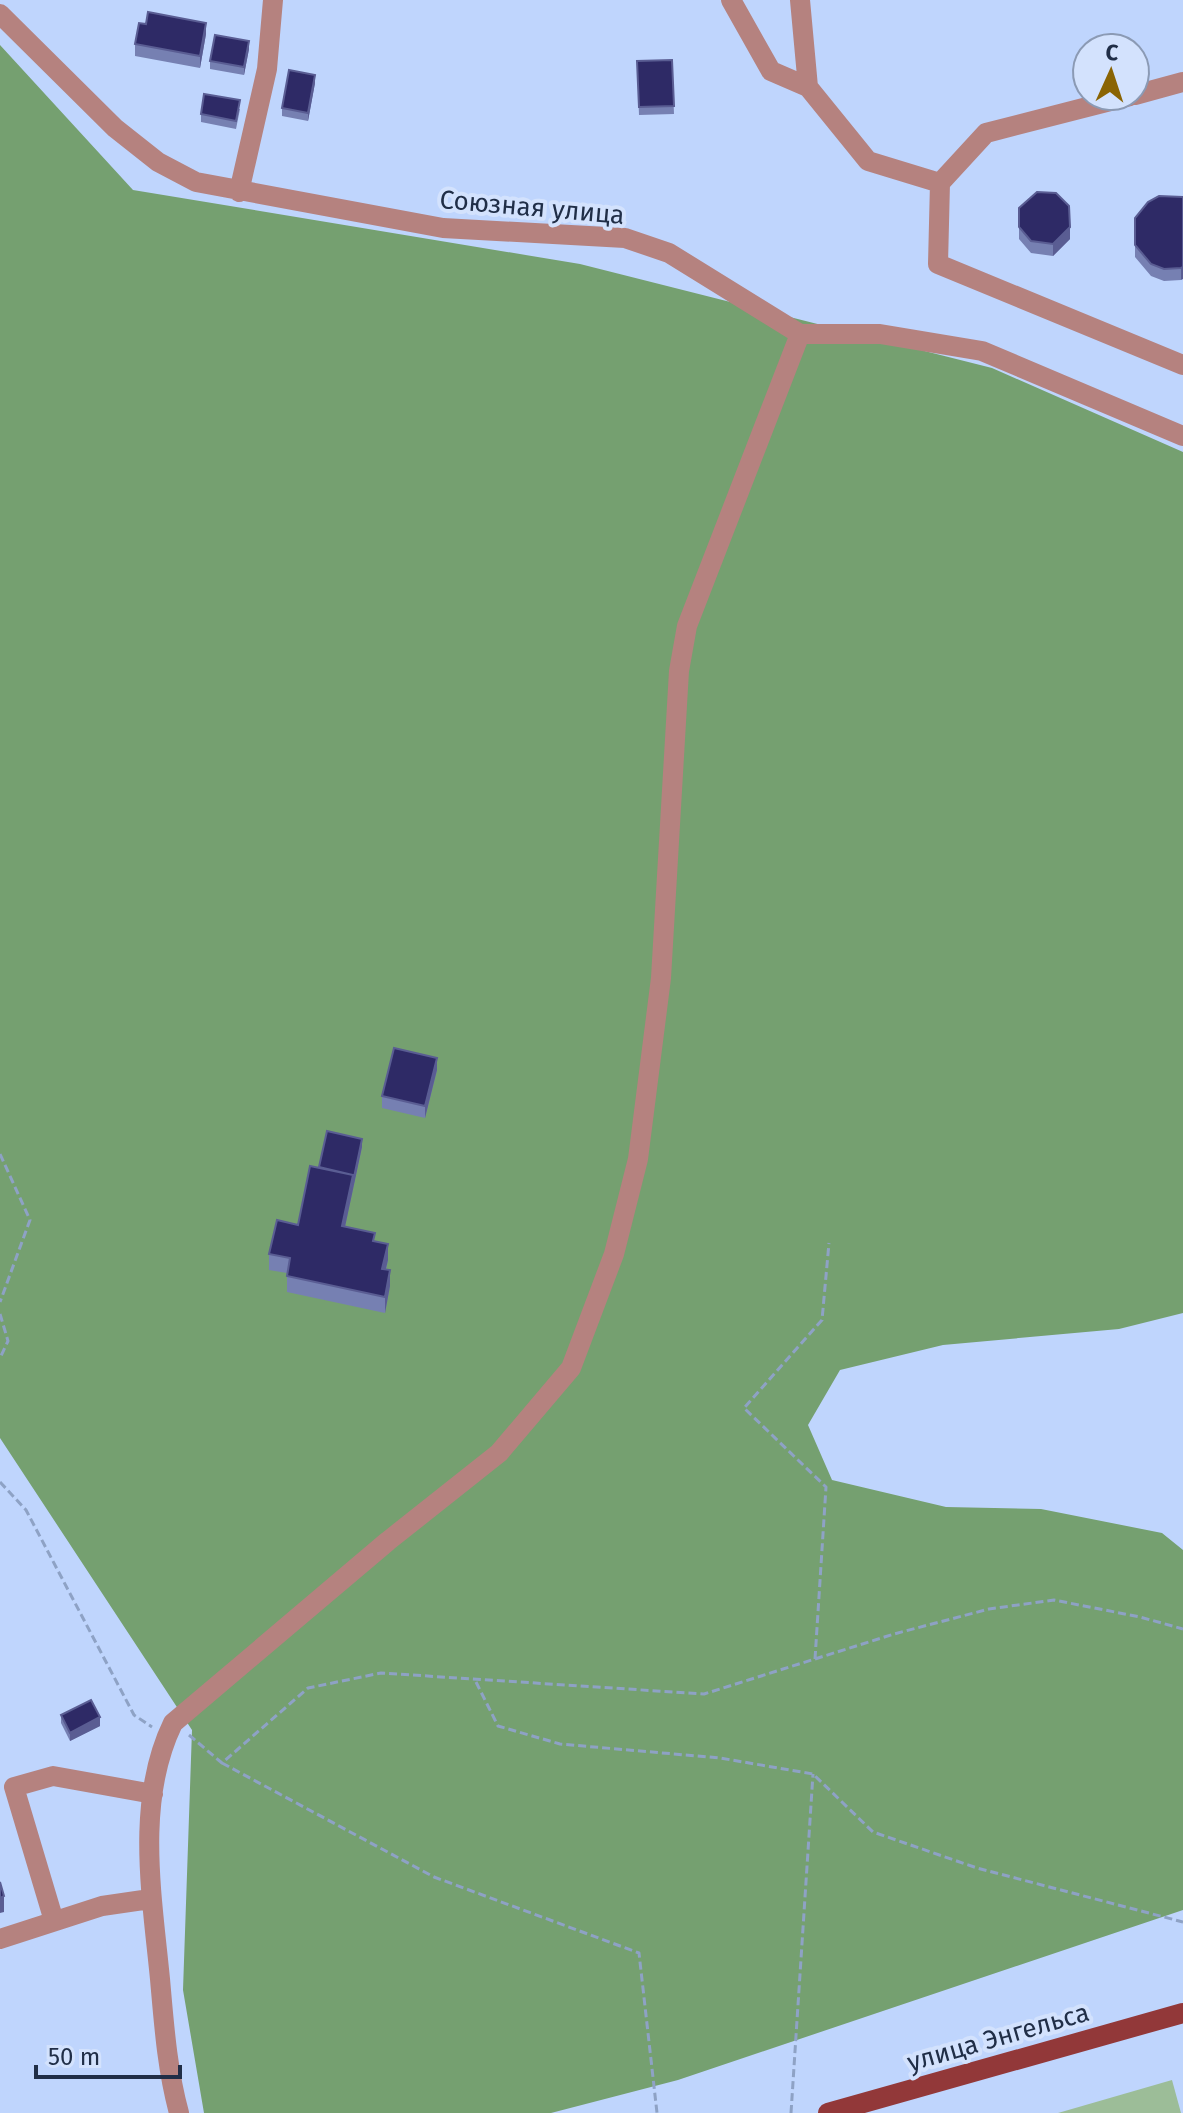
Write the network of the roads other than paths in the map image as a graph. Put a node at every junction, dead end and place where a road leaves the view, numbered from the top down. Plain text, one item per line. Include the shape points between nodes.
1 (273, 0) edge
2 (731, 0) edge
3 (800, 0) edge
4 (0, 14) edge
5 (1183, 82) edge
6 (808, 87) junction
7 (1151, 90) edge
8 (1071, 111) edge
9 (940, 183) junction
10 (239, 192) junction
11 (800, 334) junction
12 (1183, 365) edge
13 (1183, 436) edge
14 (153, 1794) junction
15 (150, 1899) junction
16 (54, 1921) junction
17 (0, 1939) edge
18 (1183, 2013) edge
19 (179, 2113) edge
20 (829, 2113) edge

1 - 10 street via 267,69
2 - 6 street via 771,71
3 - 6 street
4 - 10 street, Союзная улица via 115,128 158,162 196,182
5 - 7 street
6 - 9 street via 868,161
8 - 9 street via 986,133
9 - 12 street via 938,264
10 - 11 street, Союзная улица via 443,228 625,238 669,253
11 - 13 street via 880,334 982,351
11 - 14 street via 687,626 679,671 661,978 638,1159 614,1254 576,1356 499,1453 388,1541 170,1730
14 - 15 street
14 - 16 street via 53,1776 14,1787
15 - 16 street
15 - 19 street via 169,2079
16 - 17 street
18 - 20 main road, улица Энгельса

